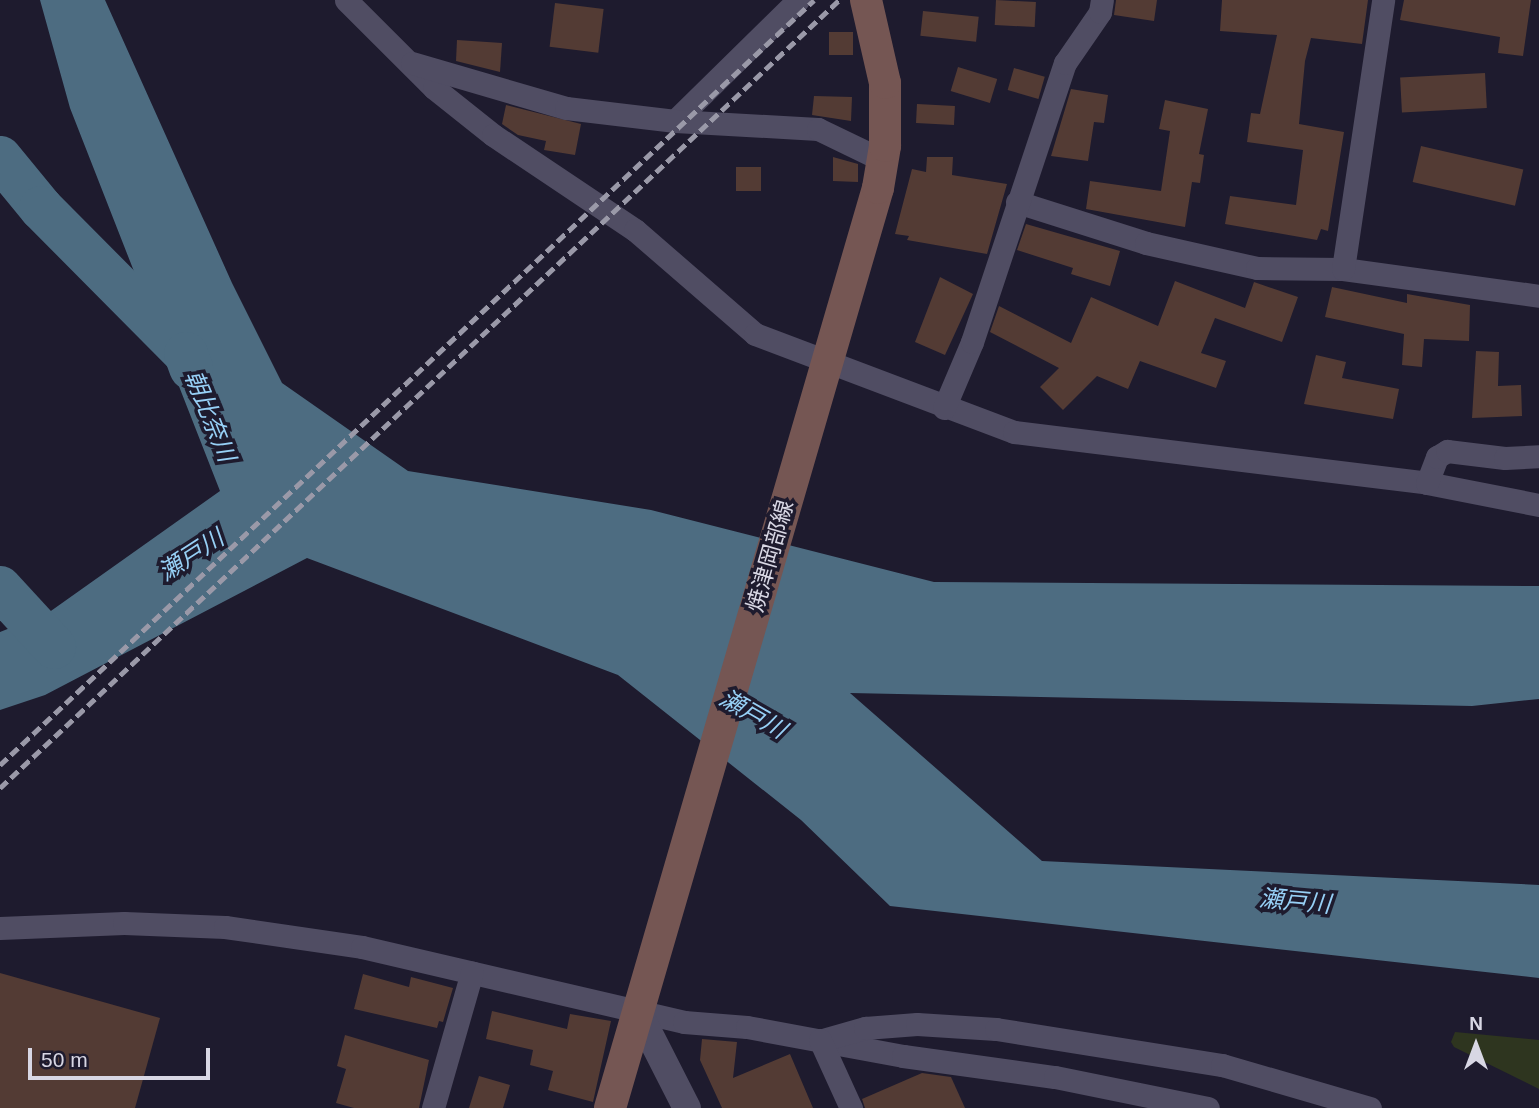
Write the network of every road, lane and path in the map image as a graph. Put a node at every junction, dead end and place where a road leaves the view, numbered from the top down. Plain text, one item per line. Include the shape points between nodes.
1 (346, 0) edge
2 (798, 0) edge
3 (866, 0) edge
4 (1102, 0) edge
5 (1383, 0) edge
6 (405, 61) junction
7 (675, 121) junction
8 (882, 160) junction
9 (1017, 202) junction
10 (1343, 269) junction
11 (1539, 296) edge
12 (825, 369) junction
13 (944, 408) junction
14 (1539, 456) edge
15 (1427, 483) junction
16 (1539, 505) edge
17 (0, 928) edge
18 (472, 972) junction
19 (641, 996) junction
20 (820, 1040) junction
21 (1173, 1104) edge
22 (433, 1108) edge
23 (610, 1108) edge
24 (687, 1108) edge
25 (851, 1108) edge
26 (1208, 1108) edge
27 (1370, 1108) edge

1 - 6 street
2 - 7 street
3 - 8 main road, 焼津岡部線 via 885,83
4 - 9 street via 1100,12 1065,63
5 - 10 street
6 - 7 street via 526,99
6 - 12 street via 493,135 635,230 741,326
7 - 8 street via 818,129
8 - 12 main road, 焼津岡部線
9 - 10 street via 1146,243 1257,268
9 - 13 street via 972,342
10 - 11 street
12 - 13 street
12 - 19 main road, 焼津岡部線
13 - 15 street via 1049,439
14 - 15 street via 1447,452 1437,457
15 - 16 street
17 - 18 street via 124,923 225,928 362,947
18 - 19 street
18 - 22 street
19 - 20 street via 684,1022
19 - 23 main road, 焼津岡部線
19 - 24 street
20 - 21 street
20 - 25 street
20 - 27 street via 865,1028 917,1024 996,1029 1223,1065
21 - 26 street

